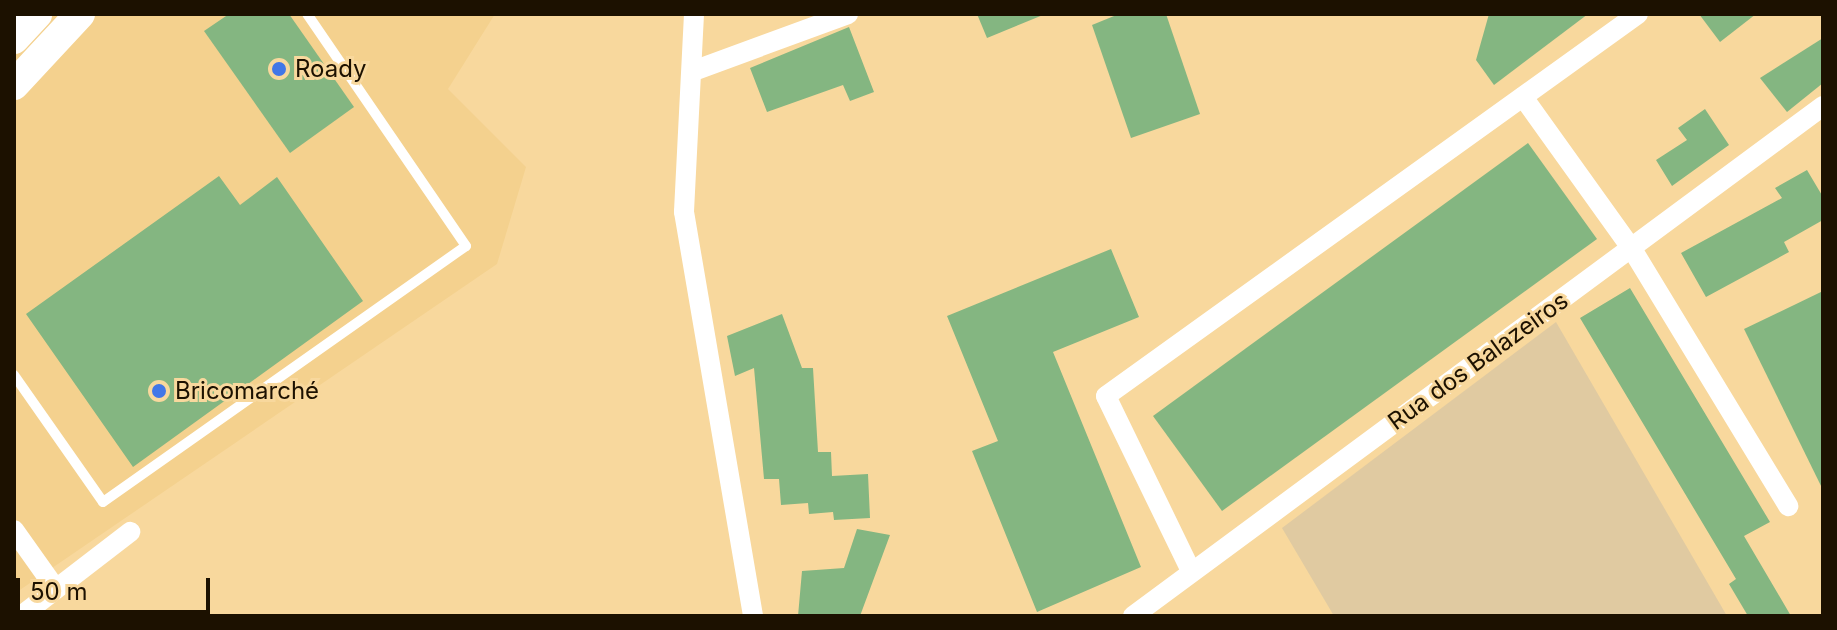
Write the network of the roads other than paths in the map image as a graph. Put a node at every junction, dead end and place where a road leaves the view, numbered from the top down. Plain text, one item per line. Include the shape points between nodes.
1 (80, 14) edge
2 (307, 14) edge
3 (694, 14) edge
4 (848, 14) edge
5 (1638, 14) edge
6 (696, 70) junction
7 (14, 85) edge
8 (1523, 97) junction
9 (1823, 106) edge
10 (1632, 249) junction
11 (14, 375) edge
12 (1788, 506) dead end
13 (14, 530) edge
14 (130, 532) dead end
15 (1190, 569) junction
16 (56, 589) junction
17 (21, 616) edge
18 (753, 616) edge
19 (1133, 616) edge

1 - 7 main road
2 - 11 lane via 466,246 103,502
3 - 6 street
4 - 6 street
5 - 8 street
6 - 18 street via 684,212
8 - 10 street
8 - 15 street via 1106,396
9 - 10 street, Rua dos Balazeiros
10 - 12 street
10 - 15 street, Rua dos Balazeiros
13 - 16 street
14 - 16 street
15 - 19 street, Rua dos Balazeiros
16 - 17 street

